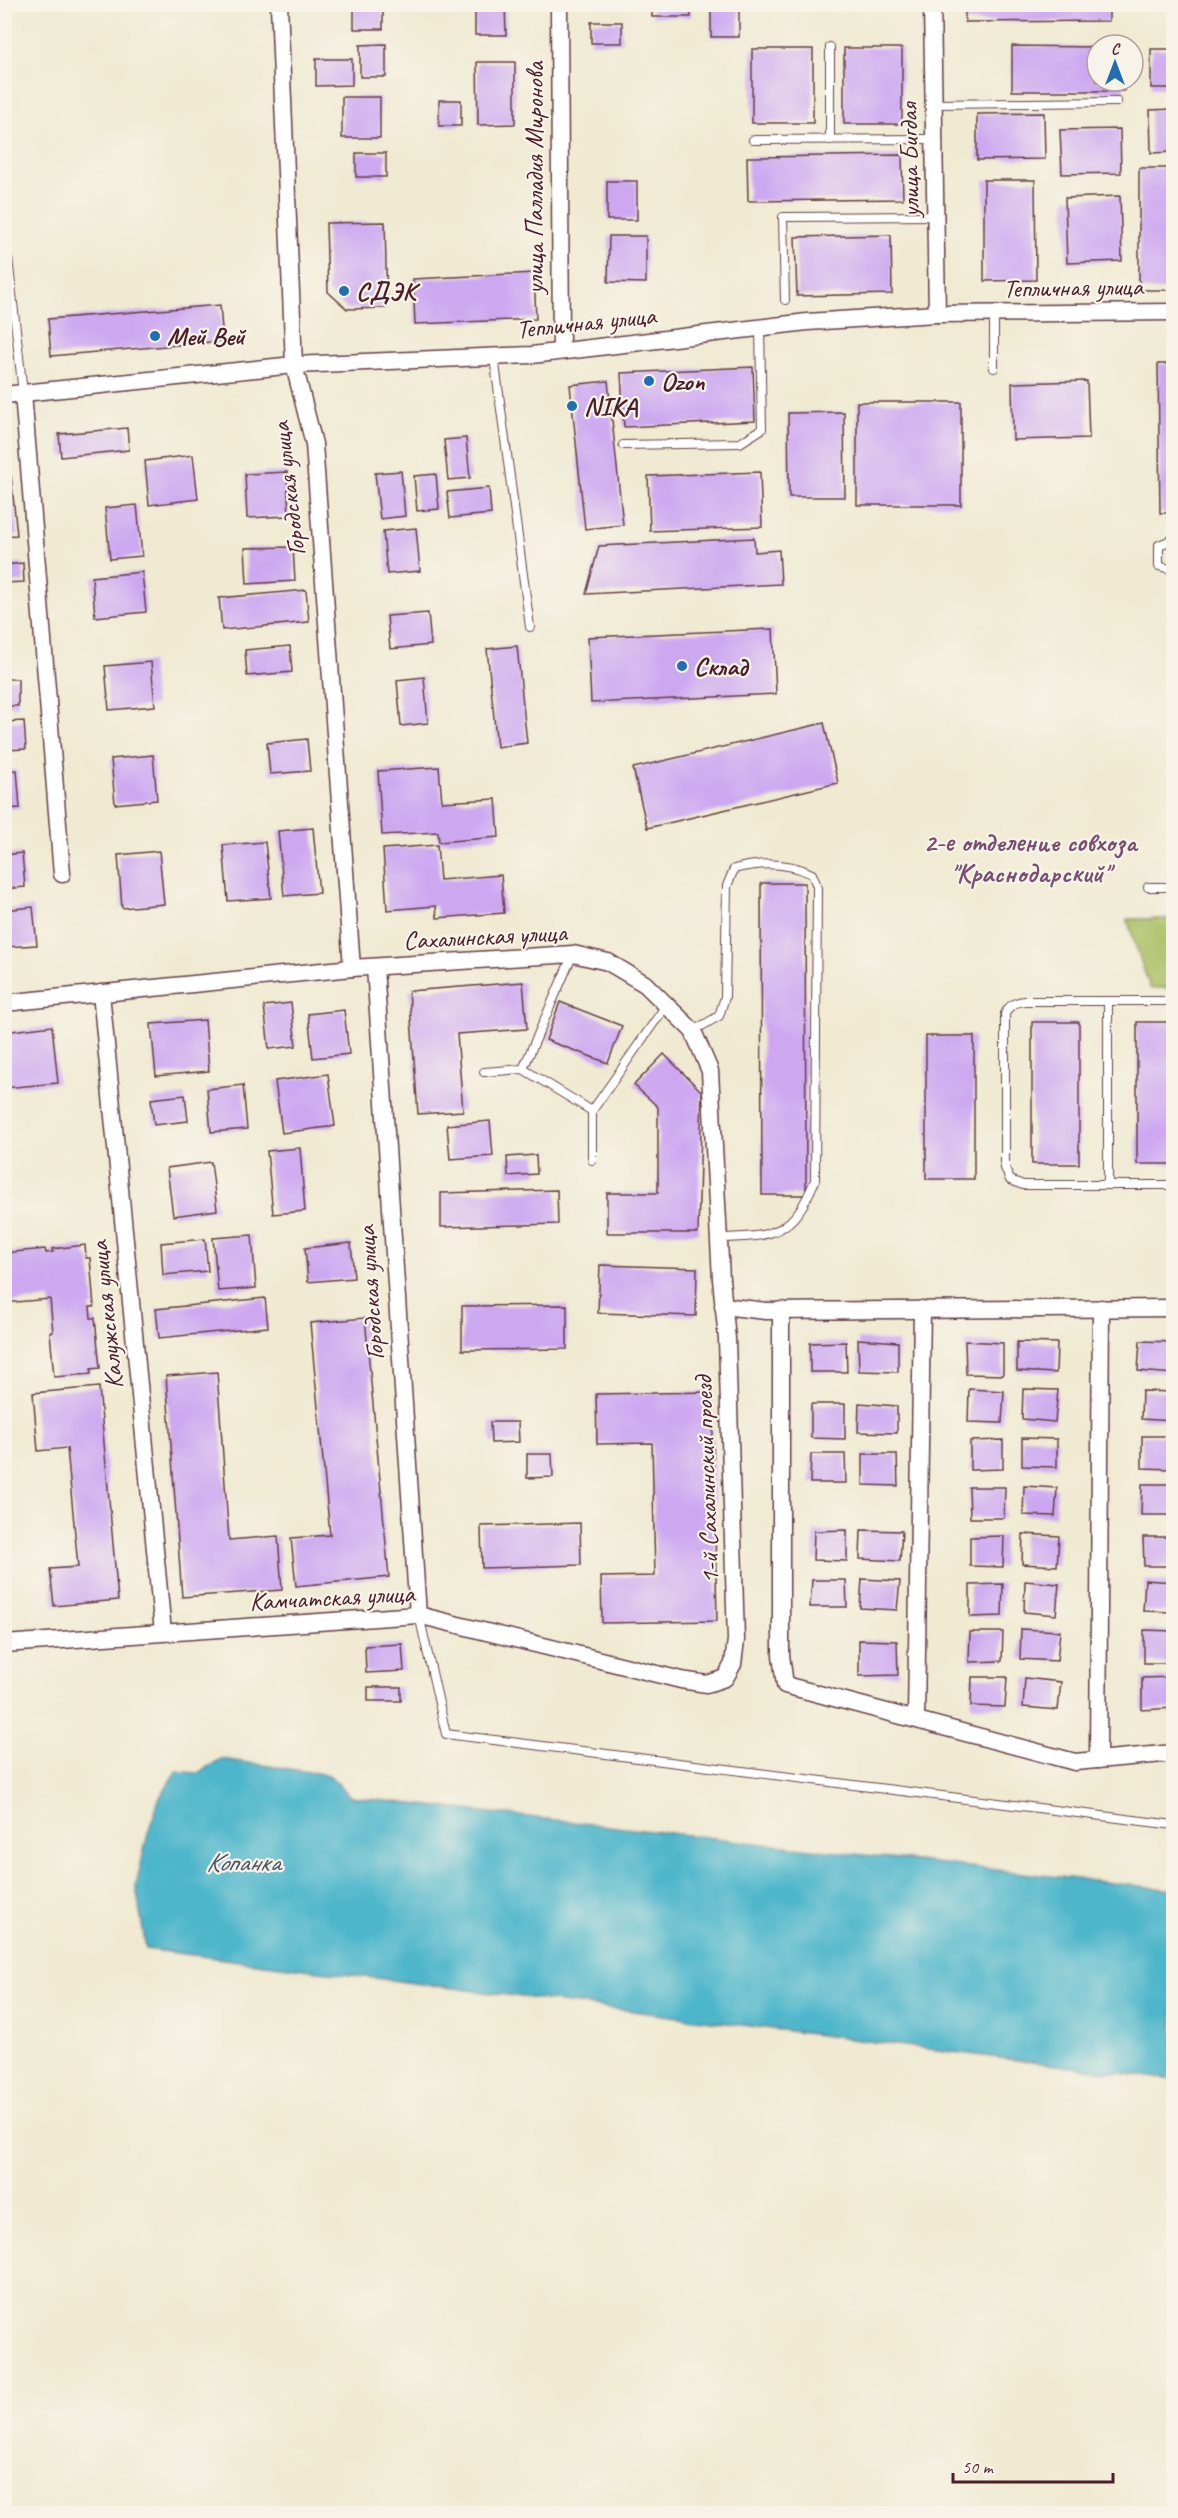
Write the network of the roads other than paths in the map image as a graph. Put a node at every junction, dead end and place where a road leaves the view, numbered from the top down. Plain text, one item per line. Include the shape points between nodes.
1 (279, 4) edge
2 (559, 4) edge
3 (932, 4) edge
4 (830, 47) dead end
5 (1117, 102) dead end
6 (933, 104) junction
7 (934, 139) junction
8 (753, 140) dead end
9 (830, 140) junction
10 (935, 216) junction
11 (4, 254) edge
12 (785, 300) dead end
13 (9, 312) edge
14 (1173, 312) edge
15 (937, 314) junction
16 (994, 314) junction
17 (760, 328) junction
18 (561, 351) junction
19 (494, 357) junction
20 (294, 365) junction
21 (994, 368) dead end
22 (23, 393) junction
23 (4, 395) edge
24 (623, 445) dead end
25 (1173, 539) edge
26 (1173, 570) edge
27 (530, 627) dead end
28 (62, 874) dead end
29 (1148, 887) dead end
30 (1173, 887) edge
31 (573, 954) junction
32 (375, 967) junction
33 (352, 968) junction
34 (101, 993) junction
35 (1108, 1001) junction
36 (1173, 1001) edge
37 (4, 1003) edge
38 (667, 1004) junction
39 (693, 1031) junction
40 (523, 1069) junction
41 (484, 1072) dead end
42 (592, 1112) junction
43 (592, 1160) dead end
44 (1108, 1185) junction
45 (1173, 1185) edge
46 (719, 1238) junction
47 (721, 1279) joint
48 (723, 1306) junction
49 (1101, 1308) junction
50 (1173, 1308) edge
51 (781, 1310) junction
52 (922, 1310) junction
53 (418, 1615) junction
54 (163, 1632) junction
55 (4, 1644) edge
56 (725, 1678) joint
57 (916, 1719) junction
58 (1173, 1753) edge
59 (1098, 1760) junction
60 (1173, 1825) edge

1 - 20 street, Городская улица
2 - 18 street, улица Палладия Миронова
3 - 6 street, улица Бигдая
4 - 9 lane
5 - 6 lane
6 - 7 street, улица Бигдая
7 - 9 lane
7 - 10 street, улица Бигдая
8 - 9 lane
10 - 12 lane via 783,218
10 - 15 street, улица Бигдая
11 - 13 lane via 8,258
13 - 22 lane
14 - 16 street, Тепличная улица
15 - 16 street, Тепличная улица
15 - 17 street, Тепличная улица
16 - 21 lane
17 - 18 street, Тепличная улица
17 - 24 lane via 762,429 740,443
18 - 19 street, Тепличная улица
19 - 20 street, Тепличная улица
19 - 27 lane
20 - 22 street, Тепличная улица
20 - 33 street, Городская улица via 314,444
22 - 23 street, Тепличная улица
22 - 28 street
25 - 26 lane via 1159,545 1159,566
29 - 30 lane
31 - 32 street, Сахалинская улица
31 - 38 street, Сахалинская улица via 608,962 645,984
31 - 40 lane
32 - 33 street, Сахалинская улица
32 - 53 street, Городская улица
33 - 34 street, Сахалинская улица
34 - 37 street, Сахалинская улица
34 - 54 street, Калужская улица
35 - 36 lane
35 - 44 lane
35 - 44 lane via 1017,1002 1005,1014 1006,1174 1023,1185
38 - 39 street, Сахалинская улица
38 - 42 lane
39 - 46 street, Сахалинская улица via 710,1071
39 - 46 lane via 719,1016 725,997 727,886 735,869 752,864 794,866 812,874 817,886 815,1180 794,1219 778,1231 758,1238
40 - 41 lane
40 - 42 lane
42 - 43 lane
44 - 45 lane
46 - 47 street, Сахалинская улица
47 - 48 street, 1-й Сахалинский проезд
48 - 51 street
48 - 56 street, 1-й Сахалинский проезд via 736,1640 733,1664
49 - 50 street
49 - 52 street
49 - 59 street
51 - 52 street
51 - 57 street via 781,1655 785,1685
52 - 57 street
53 - 54 street, Камчатская улица
53 - 56 street, Камчатская улица via 681,1680 707,1684
53 - 60 lane via 446,1734
54 - 55 street, Камчатская улица
57 - 59 street via 1075,1762
58 - 59 street

